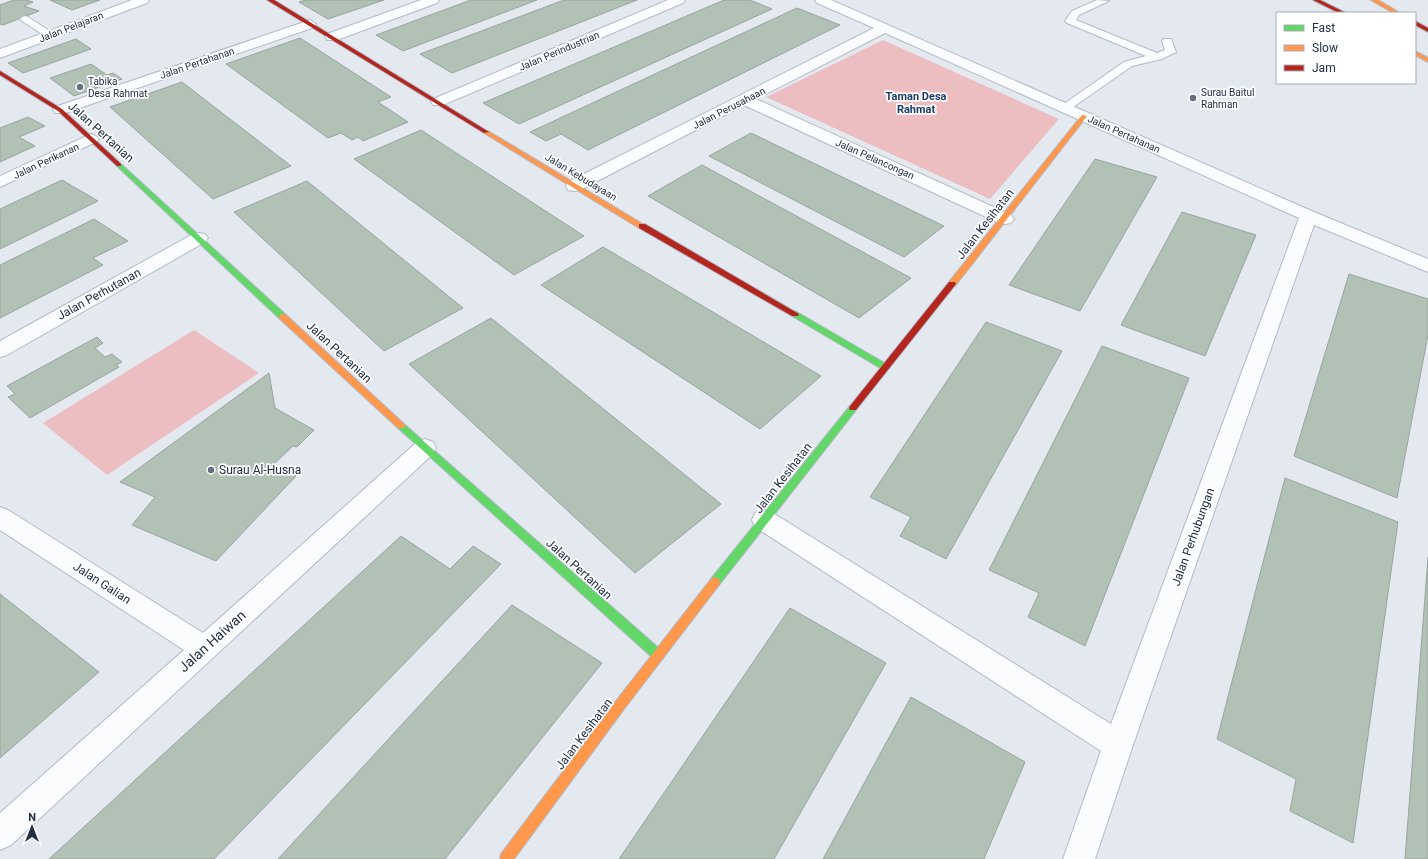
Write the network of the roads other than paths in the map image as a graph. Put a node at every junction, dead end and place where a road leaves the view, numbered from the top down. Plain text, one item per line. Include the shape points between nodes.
1 (143, 0) edge
2 (270, 0) edge
3 (433, 0) edge
4 (679, 0) edge
5 (820, 0) edge
6 (1102, 0) edge
7 (1313, 0) edge
8 (1316, 0) edge
9 (1364, 0) edge
10 (1374, 0) edge
11 (1333, 12) edge
12 (1341, 12) edge
13 (1377, 12) edge
14 (1395, 12) edge
15 (25, 19) dead end
16 (310, 24) junction
17 (1416, 24) edge
18 (883, 29) junction
19 (1428, 30) edge
20 (51, 35) junction
21 (332, 37) junction
22 (1167, 41) dead end
23 (0, 54) edge
24 (1416, 54) edge
25 (1158, 57) junction
26 (1428, 60) edge
27 (0, 73) edge
28 (745, 100) junction
29 (438, 102) junction
30 (1065, 108) junction
31 (60, 110) junction
32 (1084, 116) junction
33 (91, 139) junction
34 (0, 182) edge
35 (574, 186) junction
36 (1308, 216) junction
37 (1005, 218) junction
38 (199, 238) junction
39 (1428, 266) edge
40 (0, 350) edge
41 (885, 367) junction
42 (425, 448) junction
43 (0, 517) edge
44 (764, 520) junction
45 (204, 648) junction
46 (658, 655) junction
47 (1118, 745) junction
48 (0, 834) edge
49 (506, 859) edge
50 (1079, 859) edge

1 - 20 street, Jalan Pelajaran
2 - 16 street, Jalan Kebudayaan
3 - 21 street
4 - 29 street, Jalan Perindustrian
5 - 18 street, Jalan Pertahanan
6 - 25 lane via 1104,1 1075,13 1070,21
7 - 11 street
8 - 12 street
9 - 13 street
10 - 14 street
15 - 20 lane
16 - 21 street, Jalan Kebudayaan
16 - 31 street, Jalan Pertahanan
17 - 19 street
18 - 28 street, Jalan Perusahaan
18 - 30 street, Jalan Pertahanan
20 - 23 street, Jalan Pelajaran
21 - 29 street, Jalan Kebudayaan
22 - 25 lane via 1171,52
24 - 26 street
25 - 30 lane via 1128,64
27 - 31 street, Jalan Pertanian
28 - 35 street, Jalan Perusahaan
28 - 37 street, Jalan Pelancongan
29 - 35 street, Jalan Kebudayaan
30 - 32 street, Jalan Pertahanan
31 - 33 street, Jalan Pertanian
32 - 36 street, Jalan Pertahanan
32 - 37 street, Jalan Kesihatan
33 - 34 street, Jalan Perikanan
33 - 38 street, Jalan Pertanian
35 - 41 street, Jalan Kebudayaan
36 - 39 street, Jalan Pertahanan
36 - 47 street, Jalan Perhubungan
37 - 41 street, Jalan Kesihatan
38 - 40 street, Jalan Perhutanan
38 - 42 street, Jalan Pertanian
41 - 44 street, Jalan Kesihatan
42 - 45 street, Jalan Haiwan
42 - 46 street, Jalan Pertanian
43 - 45 street, Jalan Galian
44 - 46 street, Jalan Kesihatan
44 - 47 street
45 - 48 street, Jalan Haiwan
46 - 49 street, Jalan Kesihatan
47 - 50 street, Jalan Perhubungan

